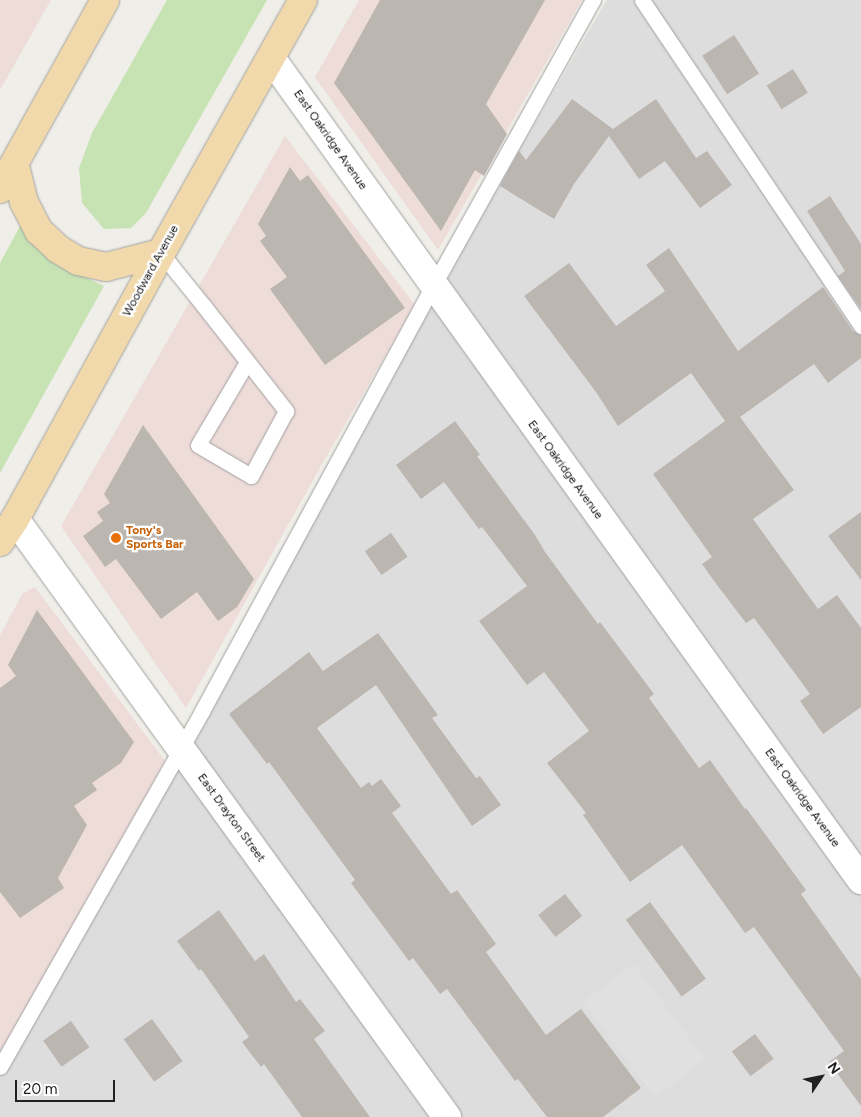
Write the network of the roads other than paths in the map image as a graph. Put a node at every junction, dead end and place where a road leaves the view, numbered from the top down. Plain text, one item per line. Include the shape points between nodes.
1 (105, 0) edge
2 (303, 0) edge
3 (593, 0) edge
4 (642, 0) edge
5 (271, 58) junction
6 (15, 166) junction
7 (0, 189) edge
8 (161, 253) junction
9 (433, 286) junction
10 (861, 326) edge
11 (247, 362) junction
12 (15, 519) junction
13 (0, 542) edge
14 (180, 749) junction
15 (861, 880) edge
16 (1, 1060) edge
17 (446, 1117) edge

1 - 6 main road
2 - 5 main road, Woodward Avenue
3 - 9 lane
4 - 10 lane
5 - 8 main road, Woodward Avenue
5 - 9 street, East Oakridge Avenue
6 - 7 main road
6 - 8 main road via 24,202 39,231 58,249 78,261 106,267
8 - 11 lane
8 - 12 main road, Woodward Avenue
9 - 14 lane
9 - 15 street, East Oakridge Avenue
11 - 11 lane via 286,412 250,476 198,445
12 - 13 main road, Woodward Avenue
12 - 14 street, East Drayton Street
14 - 16 lane
14 - 17 street, East Drayton Street

